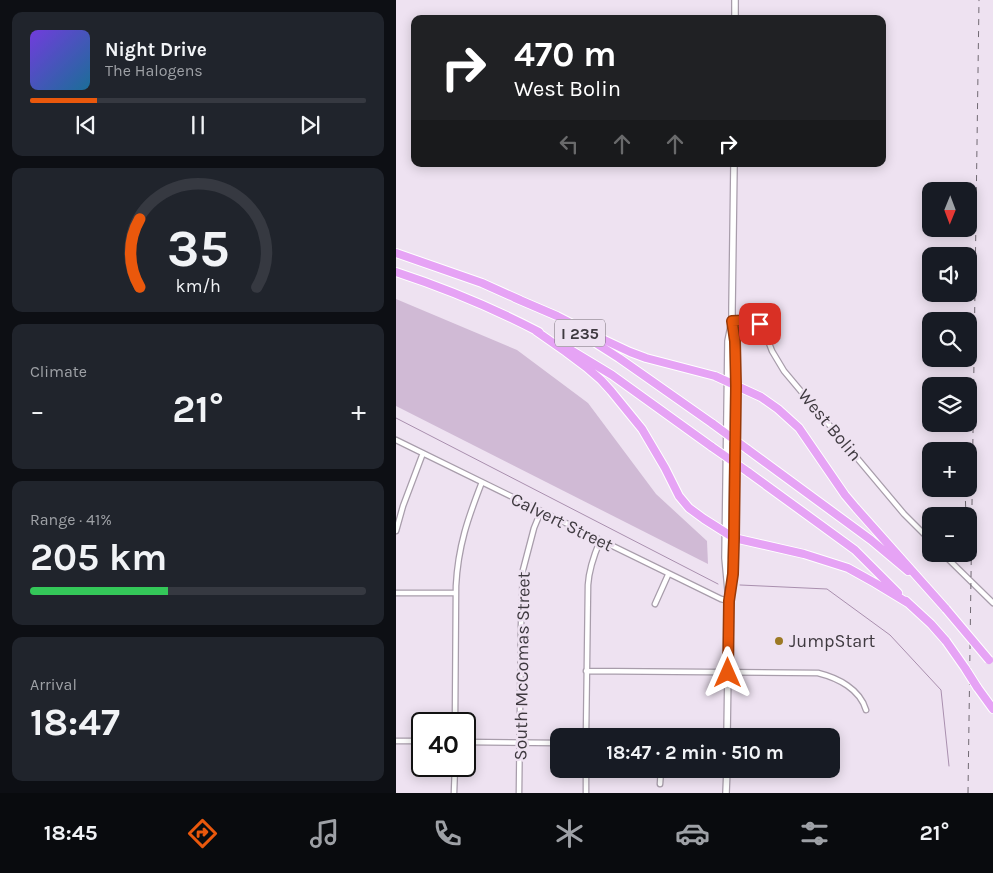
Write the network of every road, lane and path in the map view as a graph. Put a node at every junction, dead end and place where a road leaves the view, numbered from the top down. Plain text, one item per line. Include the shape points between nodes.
1 (735, 0) edge
2 (735, 15) edge
3 (734, 167) edge
4 (396, 253) edge
5 (396, 272) edge
6 (515, 298) junction
7 (732, 321) junction
8 (536, 331) junction
9 (727, 382) junction
10 (736, 386) junction
11 (396, 440) edge
12 (423, 453) junction
13 (482, 482) junction
14 (541, 511) junction
15 (396, 531) edge
16 (922, 532) edge
17 (725, 534) junction
18 (734, 538) junction
19 (600, 541) junction
20 (951, 562) edge
21 (668, 574) junction
22 (924, 585) junction
23 (396, 592) edge
24 (456, 593) junction
25 (729, 601) junction
26 (908, 603) junction
27 (993, 603) edge
28 (655, 604) dead end
29 (991, 663) edge
30 (586, 671) junction
31 (728, 673) junction
32 (993, 709) edge
33 (866, 710) dead end
34 (455, 712) edge
35 (586, 728) edge
36 (727, 728) edge
37 (396, 741) edge
38 (411, 741) edge
39 (476, 742) edge
40 (520, 742) junction
41 (550, 743) edge
42 (454, 777) edge
43 (586, 778) edge
44 (660, 778) edge
45 (727, 778) edge
46 (660, 784) dead end
47 (454, 793) edge
48 (519, 793) edge
49 (586, 793) edge
50 (726, 793) edge

1 - 2 street
3 - 7 street
4 - 6 highway, I 235
5 - 8 highway, I 235 via 500,312
6 - 9 highway via 630,352
6 - 22 highway, I 235, bridge via 619,358 871,540
7 - 9 street
7 - 10 street
7 - 16 street, West Bolin via 752,320 760,324 784,370
8 - 17 highway via 573,357 612,391 642,429 682,500
8 - 26 highway, I 235, bridge via 612,375 855,550
9 - 10 highway
9 - 17 street
10 - 18 street
10 - 22 highway via 761,398 798,428 845,496
11 - 12 street, Calvert Street
12 - 13 street, Calvert Street
12 - 15 street via 402,506
13 - 14 street, Calvert Street
13 - 24 street via 462,540
14 - 19 street, Calvert Street
14 - 40 street, South McComas Street via 523,570
17 - 18 highway
17 - 25 street
18 - 25 street
18 - 26 highway via 834,563 859,573
19 - 21 street, Calvert Street
19 - 30 street via 588,579
20 - 27 street
21 - 25 street, Calvert Street
21 - 28 street
22 - 29 highway, I 235, bridge
23 - 24 street
24 - 34 street
25 - 31 street
26 - 32 highway, I 235, bridge via 946,641
30 - 31 street
30 - 35 street
31 - 33 street via 798,672 832,676 854,690
31 - 36 street
37 - 38 street
39 - 40 street
40 - 41 street
40 - 48 street, South McComas Street
42 - 47 street
43 - 49 street
44 - 46 street
45 - 50 street

